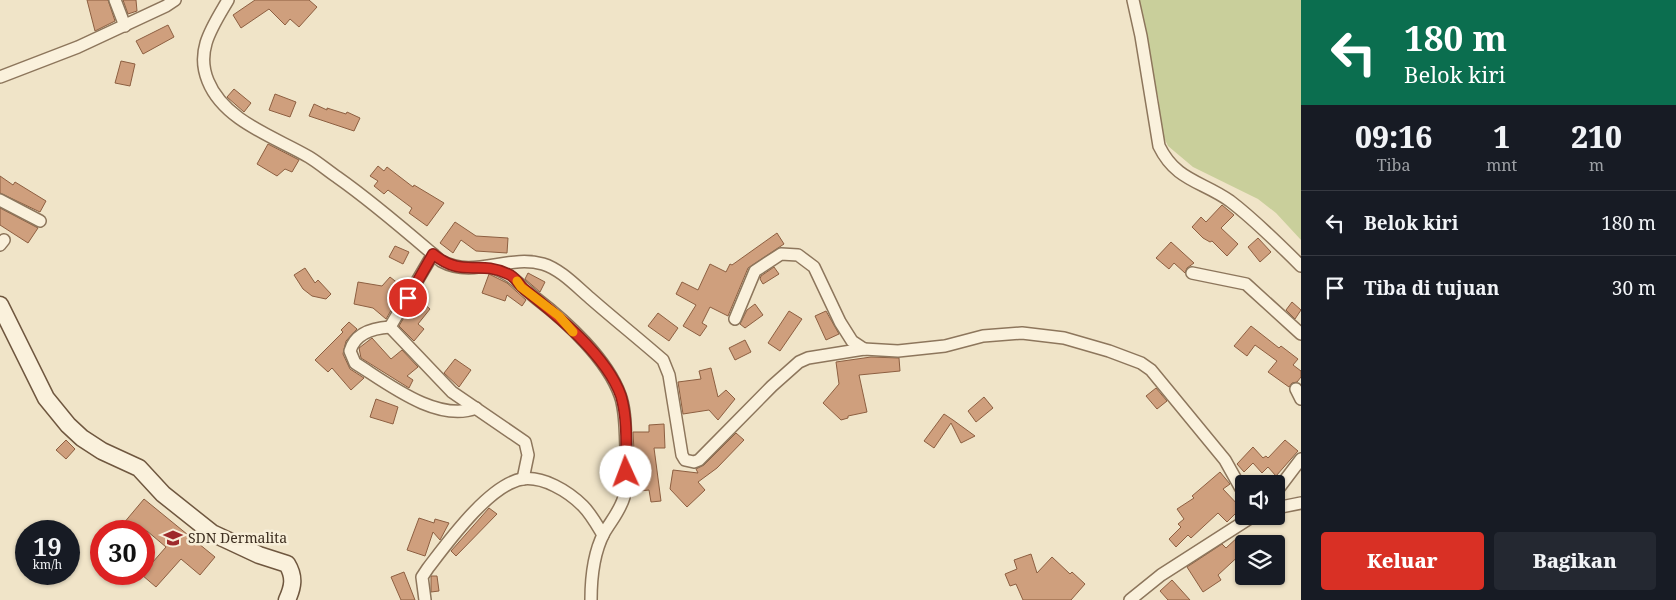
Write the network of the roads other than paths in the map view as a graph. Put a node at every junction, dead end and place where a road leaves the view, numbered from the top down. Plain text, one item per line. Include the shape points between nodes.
1 (115, 0) edge
2 (175, 0) edge
3 (228, 0) edge
4 (1133, 0) edge
5 (124, 26) junction
6 (0, 77) edge
7 (0, 200) edge
8 (40, 222) dead end
9 (433, 254) junction
10 (489, 266) junction
11 (1301, 266) edge
12 (1192, 273) dead end
13 (0, 304) edge
14 (735, 319) dead end
15 (390, 327) junction
16 (1301, 334) edge
17 (864, 349) junction
18 (476, 408) junction
19 (1301, 459) edge
20 (1235, 478) edge
21 (522, 479) junction
22 (1285, 480) edge
23 (1301, 503) edge
24 (1285, 506) edge
25 (1239, 525) edge
26 (604, 534) junction
27 (287, 600) edge
28 (425, 600) edge
29 (591, 600) edge
30 (1130, 600) edge

1 - 5 street
2 - 5 street
3 - 9 street via 208,32 203,51 207,80 214,94 232,113 310,158 351,187
4 - 11 street via 1142,36 1159,146 1164,157 1182,175 1229,201
5 - 6 street
7 - 8 street
9 - 10 street via 453,267
9 - 15 street
10 - 17 street via 513,262 544,264 571,282 663,360 669,376 682,455 689,462 700,460 799,362
10 - 26 street via 514,277 521,287 559,316 610,373 621,397 625,419 623,498
12 - 16 street via 1246,284
13 - 27 street via 46,398 68,425 102,451 140,468 163,494 212,533 259,556 287,564 294,578
14 - 17 street via 755,271 782,254 798,255 814,267 840,322 852,341
15 - 18 street via 452,392
15 - 18 street via 362,334 351,346 355,363 422,403 453,412
17 - 20 street via 898,351 945,346 983,336 1022,334 1064,338 1141,363 1159,378 1225,460
18 - 21 street via 525,442 528,455
19 - 22 street
21 - 26 street via 551,484 570,496 584,507
21 - 28 street via 494,493 435,558 422,577
23 - 24 street
25 - 30 street via 1161,575
26 - 29 street via 591,584

